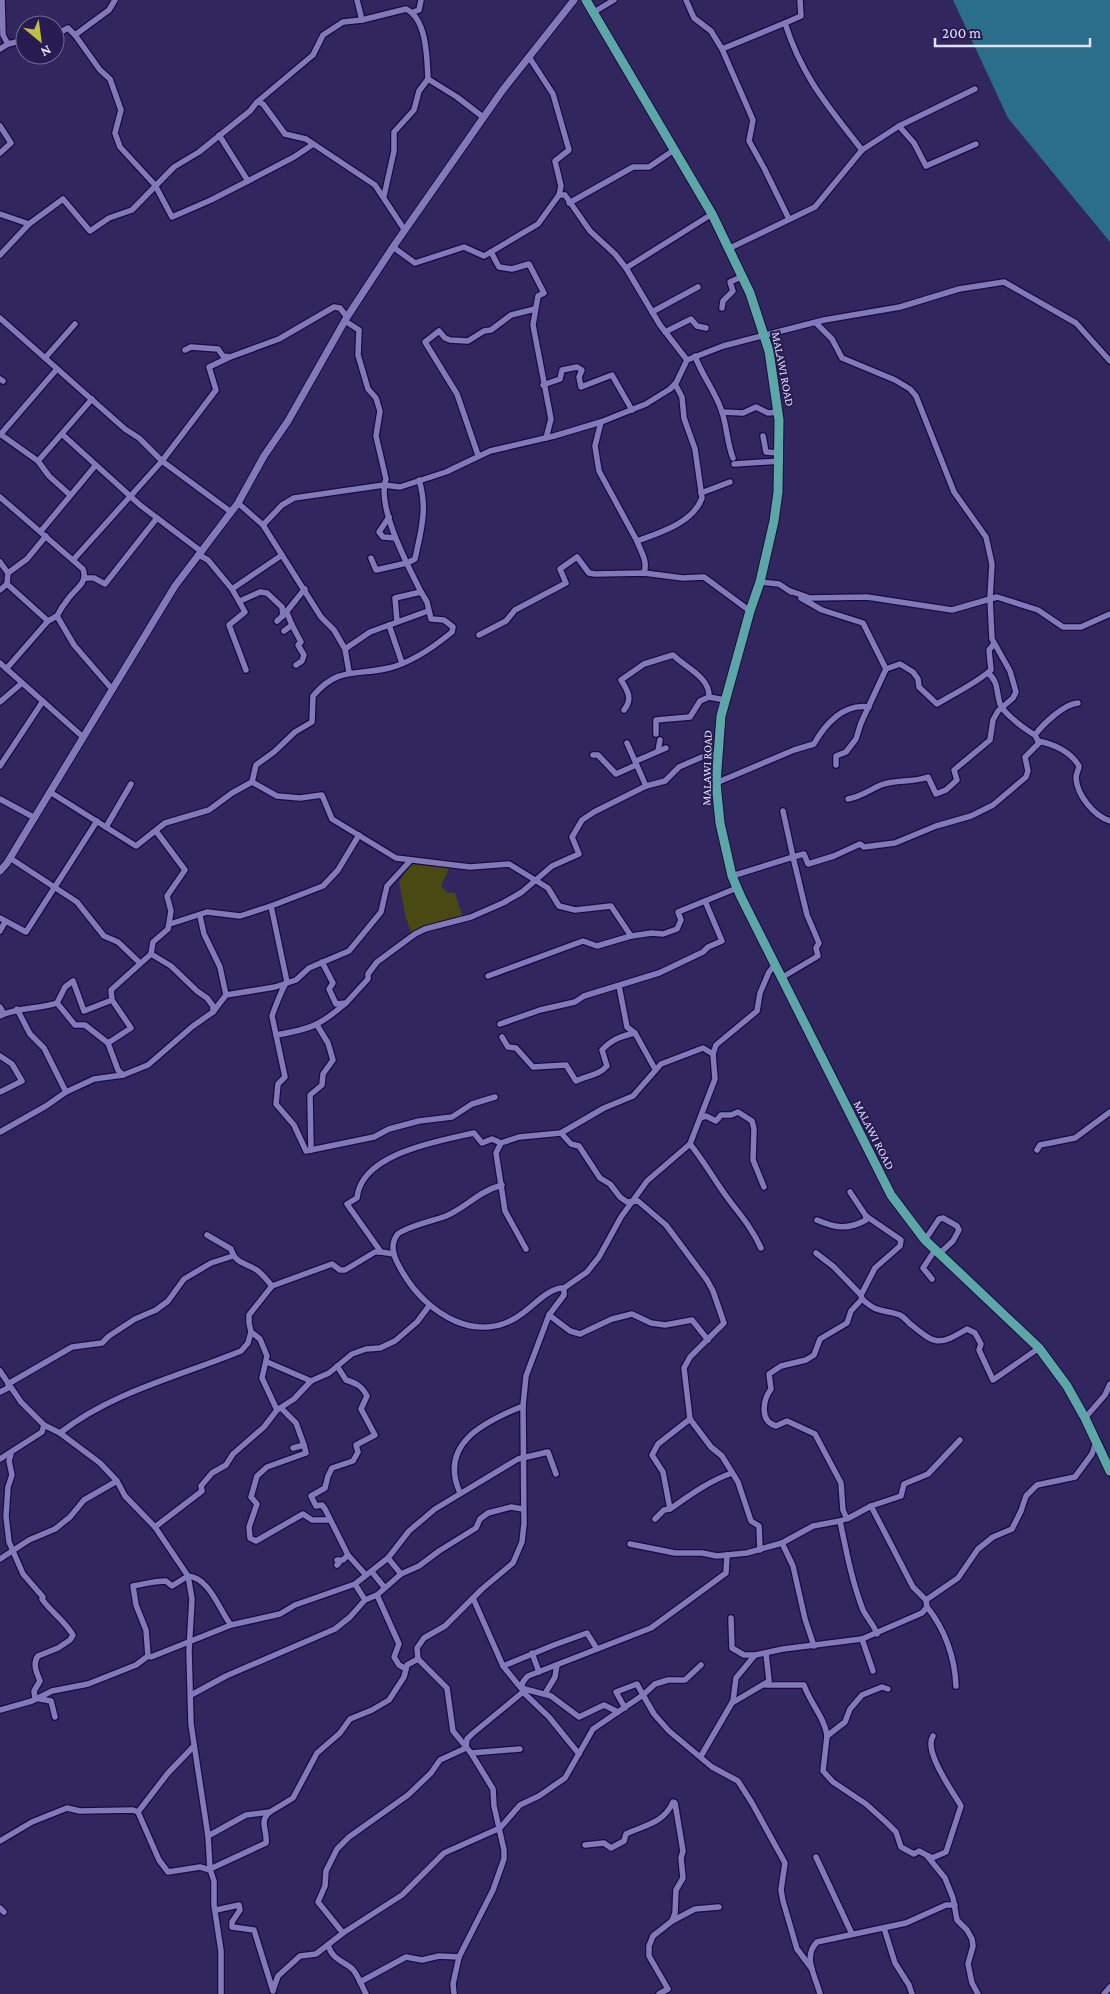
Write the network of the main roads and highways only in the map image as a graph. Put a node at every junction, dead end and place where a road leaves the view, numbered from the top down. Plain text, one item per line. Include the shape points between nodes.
1 (586, 0) edge
2 (1108, 1460) edge
3 (1110, 1471) edge

1 - 2 main road, MALAWI ROAD via 712,214 743,276 764,335 778,412 780,457 774,521 760,582 725,700 717,754 720,823 736,888 891,1196 925,1240 1039,1348 1067,1386
2 - 3 main road, MALAWI ROAD

